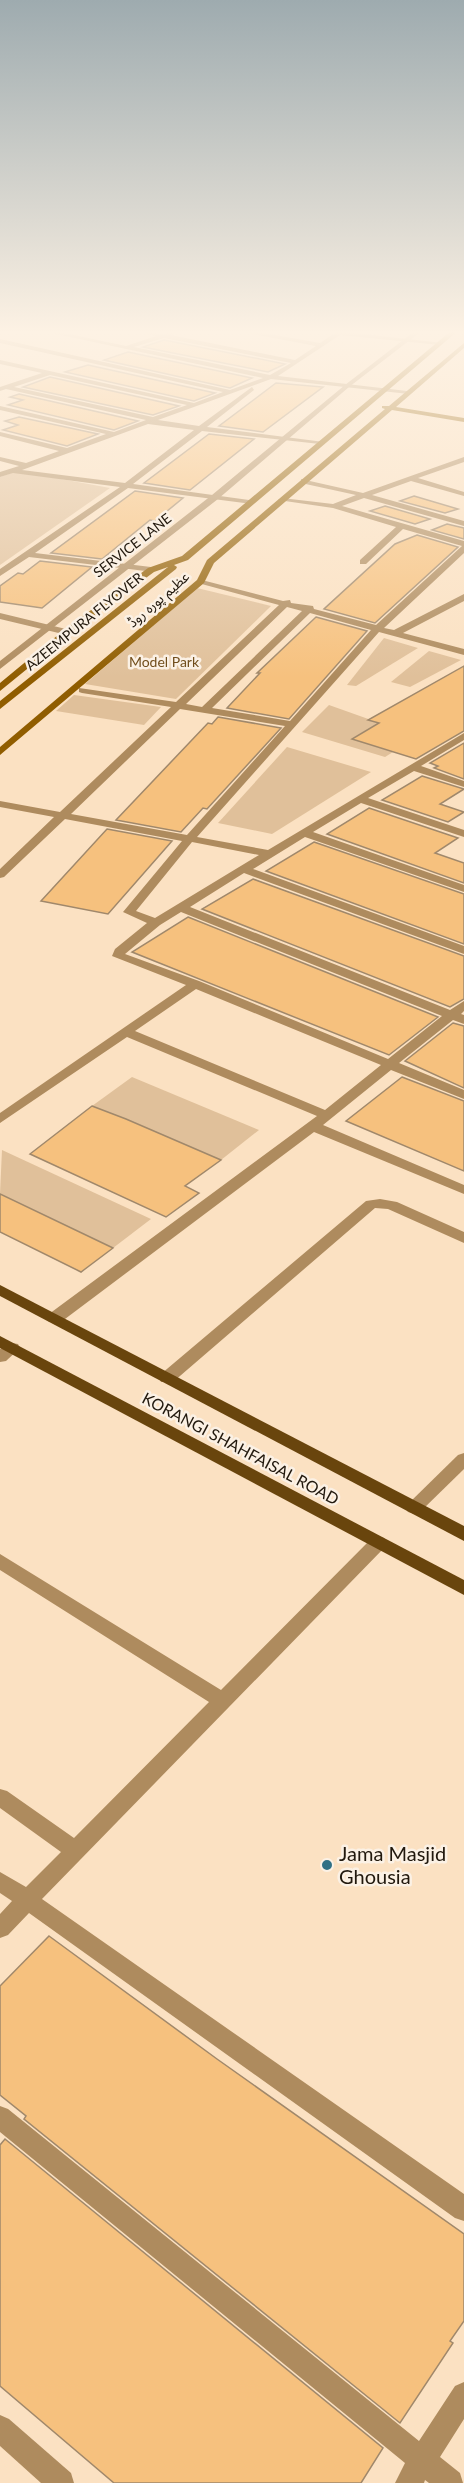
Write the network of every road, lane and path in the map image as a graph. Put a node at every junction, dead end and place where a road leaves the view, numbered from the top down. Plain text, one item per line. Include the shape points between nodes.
1 (47, 446) edge
2 (82, 446) edge
3 (178, 446) edge
4 (276, 446) edge
5 (315, 446) edge
6 (345, 446) edge
7 (68, 451) junction
8 (0, 459) edge
9 (464, 459) edge
10 (449, 464) junction
11 (25, 465) junction
12 (464, 468) edge
13 (12, 470) junction
14 (0, 474) edge
15 (410, 478) junction
16 (304, 481) junction
17 (125, 487) junction
18 (464, 494) edge
19 (364, 495) junction
20 (215, 497) junction
21 (282, 500) junction
22 (249, 502) junction
23 (334, 506) junction
24 (464, 524) edge
25 (401, 526) junction
26 (464, 546) edge
27 (27, 554) junction
28 (185, 558) junction
29 (210, 562) junction
30 (363, 562) dead end
31 (127, 566) junction
32 (151, 570) junction
33 (0, 573) edge
34 (201, 580) junction
35 (464, 597) edge
36 (286, 602) junction
37 (446, 607) junction
38 (310, 608) junction
39 (464, 612) edge
40 (0, 616) edge
41 (378, 627) junction
42 (47, 629) junction
43 (67, 632) junction
44 (396, 633) junction
45 (464, 652) edge
46 (0, 666) edge
47 (0, 688) edge
48 (82, 690) dead end
49 (0, 706) edge
50 (180, 706) junction
51 (204, 710) junction
52 (291, 724) junction
53 (464, 736) edge
54 (0, 739) edge
55 (0, 752) edge
56 (412, 767) junction
57 (464, 784) edge
58 (359, 799) junction
59 (0, 804) edge
60 (61, 815) junction
61 (303, 832) junction
62 (464, 834) edge
63 (190, 838) junction
64 (268, 853) junction
65 (243, 869) junction
66 (0, 875) edge
67 (464, 889) edge
68 (180, 907) junction
69 (156, 922) junction
70 (464, 950) edge
71 (195, 984) junction
72 (464, 1005) edge
73 (458, 1017) edge
74 (126, 1032) junction
75 (390, 1065) junction
76 (464, 1095) edge
77 (326, 1115) junction
78 (0, 1119) edge
79 (313, 1126) junction
80 (464, 1190) edge
81 (464, 1238) edge
82 (0, 1290) edge
83 (55, 1318) junction
84 (4, 1349) edge
85 (167, 1378) junction
86 (464, 1459) edge
87 (414, 1508) junction
88 (464, 1534) edge
89 (378, 1543) junction
90 (0, 1561) edge
91 (464, 1588) edge
92 (223, 1701) junction
93 (0, 1797) edge
94 (76, 1851) junction
95 (0, 1881) edge
96 (27, 1901) junction
97 (0, 1929) edge
98 (0, 2117) edge
99 (464, 2209) edge
100 (464, 2395) edge
101 (0, 2428) edge
102 (422, 2461) junction
103 (61, 2483) edge
104 (408, 2483) edge
105 (450, 2483) edge

1 - 7 street
2 - 7 street
3 - 17 street
4 - 20 street, SERVICE LANE
5 - 22 main road, عظیم پورہ روڈ
6 - 16 main road, عظیم پورہ روڈ
7 - 11 street
8 - 11 street
9 - 10 street
10 - 12 street
10 - 15 street
11 - 13 street
13 - 14 street
13 - 17 street
15 - 18 street
15 - 19 street
16 - 19 street
16 - 21 main road, عظیم پورہ روڈ
17 - 20 street
17 - 27 street
19 - 23 street
19 - 24 street
20 - 22 street
20 - 31 street, SERVICE LANE
21 - 23 street
21 - 29 main road, عظیم پورہ روڈ
22 - 28 main road, عظیم پورہ روڈ
23 - 25 street
25 - 26 street
25 - 30 street
26 - 41 street
27 - 31 street
27 - 33 street
28 - 32 main road, عظیم پورہ روڈ
28 - 49 main road, AZEEMPURA FLYOVER
29 - 34 main road, عظیم پورہ روڈ
29 - 54 main road
31 - 32 street
31 - 42 street, SERVICE LANE
32 - 43 main road, عظیم پورہ روڈ
34 - 36 street
34 - 55 main road, عظیم پورہ روڈ
35 - 37 street
36 - 38 street
36 - 50 street
37 - 39 street
37 - 44 street
38 - 41 street
38 - 51 street
40 - 42 street
41 - 44 street
41 - 52 street
42 - 43 street
42 - 46 street, SERVICE LANE
43 - 47 main road, عظیم پورہ روڈ
44 - 45 street
48 - 50 street
50 - 51 street
50 - 60 street
51 - 52 street
52 - 63 street
53 - 56 street
56 - 57 street
56 - 58 street
58 - 61 street
58 - 62 street
59 - 60 street
60 - 63 street
60 - 66 street
61 - 64 street
61 - 67 street
63 - 64 street
63 - 69 street via 129,912
64 - 65 street
65 - 68 street
65 - 70 street
68 - 69 street
68 - 73 street
69 - 71 street via 119,951 118,956
71 - 74 street
71 - 75 street
72 - 73 street
73 - 75 street
74 - 77 street
74 - 78 street
75 - 76 street
75 - 77 street
77 - 79 street
79 - 80 street
79 - 83 street
81 - 85 street via 392,1205 371,1204
82 - 83 main road, KORANGI SHAHFAISAL ROAD
83 - 85 main road, KORANGI SHAHFAISAL ROAD
84 - 89 main road, KORANGI SHAHFAISAL ROAD
85 - 87 main road, KORANGI SHAHFAISAL ROAD
86 - 87 street
87 - 88 main road, KORANGI SHAHFAISAL ROAD
89 - 91 main road, KORANGI SHAHFAISAL ROAD
89 - 92 street
90 - 92 street
92 - 94 street
93 - 94 street
94 - 96 street
95 - 96 street
96 - 97 street
96 - 99 street
98 - 102 street
100 - 102 street
101 - 103 street
102 - 104 street
102 - 105 street

